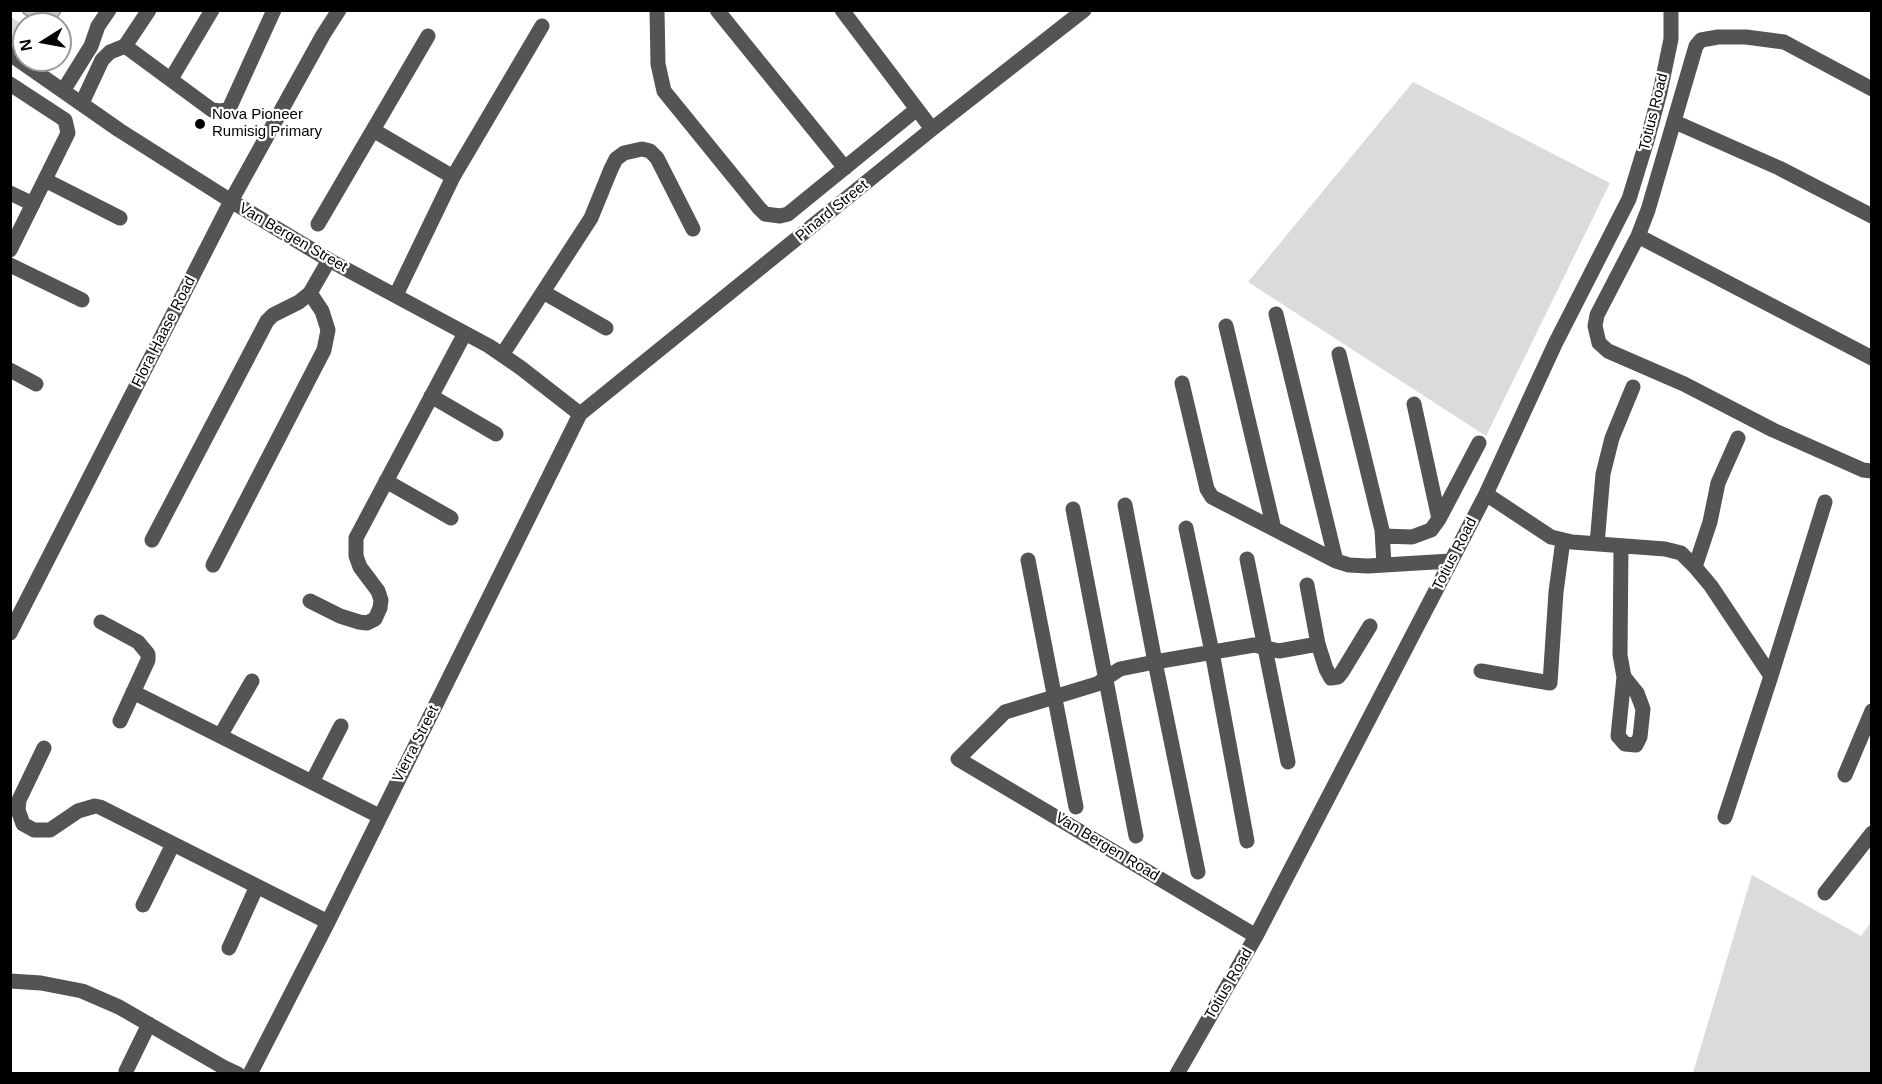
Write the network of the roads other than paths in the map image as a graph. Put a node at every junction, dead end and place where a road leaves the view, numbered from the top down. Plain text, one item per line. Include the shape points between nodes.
1 (109, 10) edge
2 (149, 10) edge
3 (212, 10) edge
4 (274, 10) edge
5 (329, 10) edge
6 (339, 10) edge
7 (657, 10) edge
8 (717, 10) edge
9 (842, 10) edge
10 (1084, 10) edge
11 (1671, 10) edge
12 (542, 26) dead end
13 (323, 35) junction
14 (428, 36) dead end
15 (125, 46) junction
16 (10, 54) edge
17 (171, 79) junction
18 (10, 84) edge
19 (1872, 89) edge
20 (63, 91) junction
21 (82, 103) junction
22 (917, 109) junction
23 (1675, 122) junction
24 (932, 129) junction
25 (373, 130) junction
26 (845, 168) junction
27 (453, 177) junction
28 (45, 180) junction
29 (10, 193) edge
30 (231, 201) junction
31 (33, 204) junction
32 (1872, 216) edge
33 (120, 218) dead end
34 (318, 224) dead end
35 (693, 229) dead end
36 (1638, 236) junction
37 (10, 250) edge
38 (329, 260) junction
39 (10, 265) edge
40 (543, 292) junction
41 (310, 293) junction
42 (396, 295) junction
43 (82, 300) dead end
44 (1276, 314) dead end
45 (1226, 326) dead end
46 (606, 327) dead end
47 (465, 333) junction
48 (1339, 354) dead end
49 (502, 355) junction
50 (1872, 358) edge
51 (10, 370) edge
52 (1182, 383) dead end
53 (36, 384) dead end
54 (1633, 387) dead end
55 (431, 396) junction
56 (1414, 405) dead end
57 (580, 414) junction
58 (496, 434) dead end
59 (1738, 438) dead end
60 (1479, 443) dead end
61 (1872, 471) edge
62 (386, 481) junction
63 (1486, 494) junction
64 (1825, 502) dead end
65 (1125, 505) dead end
66 (1073, 509) dead end
67 (451, 518) dead end
68 (1439, 519) junction
69 (1186, 528) dead end
70 (1274, 529) junction
71 (1383, 536) junction
72 (152, 540) dead end
73 (1563, 540) junction
74 (1597, 544) junction
75 (1621, 547) junction
76 (1246, 560) dead end
77 (1028, 561) dead end
78 (1335, 561) junction
79 (1452, 561) junction
80 (213, 565) dead end
81 (1384, 565) junction
82 (1695, 567) junction
83 (1307, 585) dead end
84 (310, 601) dead end
85 (101, 622) dead end
86 (1370, 626) dead end
87 (10, 633) edge
88 (1318, 644) junction
89 (1264, 646) junction
90 (1212, 652) junction
91 (1155, 662) junction
92 (1481, 671) dead end
93 (1624, 676) dead end
94 (1771, 676) junction
95 (1106, 680) junction
96 (252, 681) dead end
97 (133, 692) junction
98 (1056, 696) junction
99 (1872, 711) edge
100 (120, 721) dead end
101 (341, 726) dead end
102 (220, 736) junction
103 (44, 748) dead end
104 (1288, 762) dead end
105 (1845, 775) dead end
106 (312, 782) junction
107 (1076, 807) dead end
108 (379, 816) junction
109 (1725, 817) dead end
110 (1872, 833) edge
111 (1136, 836) dead end
112 (1246, 841) dead end
113 (173, 844) junction
114 (1198, 872) dead end
115 (257, 886) junction
116 (1825, 892) dead end
117 (143, 905) dead end
118 (328, 922) junction
119 (1256, 936) junction
120 (229, 948) dead end
121 (10, 981) edge
122 (148, 1024) junction
123 (126, 1071) dead end
124 (238, 1074) edge
125 (250, 1074) edge
126 (1177, 1074) edge

1 - 20 street
2 - 15 street
3 - 17 street
4 - 17 street via 229,109 212,110
5 - 13 street, Flora Haase Road
6 - 13 street, Flora Haase Road
7 - 26 street via 658,64 664,91 765,214 788,213
8 - 26 street
9 - 22 street
10 - 24 street, Pinard Street
11 - 63 street, Totius Road via 1671,39 1660,92 1629,199 1555,344
12 - 27 street
13 - 30 street, Flora Haase Road
14 - 25 street
15 - 17 street
15 - 21 street via 102,60
16 - 20 street, Van Bergen Street
18 - 28 street via 65,120 68,126
19 - 23 street via 1784,42 1710,37 1696,46
20 - 21 street, Van Bergen Street
21 - 30 street, Van Bergen Street
22 - 24 street
22 - 26 street
23 - 32 street via 1779,168
23 - 36 street
24 - 57 street, Pinard Street
25 - 27 street
25 - 34 street
27 - 42 street
28 - 31 street
28 - 33 street
29 - 31 street
30 - 38 street, Van Bergen Street
30 - 87 street, Flora Haase Road
31 - 37 street
35 - 40 street via 657,158 642,149 624,153 616,159 591,218
36 - 50 street
36 - 61 street via 1597,315 1596,334 1602,346 1773,430
38 - 41 street
38 - 42 street, Van Bergen Street
39 - 43 street
40 - 46 street
40 - 49 street
41 - 72 street via 267,321
41 - 80 street via 328,330 324,350
42 - 47 street, Van Bergen Street
44 - 78 street
45 - 70 street
47 - 49 street, Van Bergen Street
47 - 55 street
48 - 71 street
49 - 57 street, Van Bergen Street
51 - 53 street
52 - 70 street via 1212,497
54 - 74 street via 1612,438
55 - 58 street
55 - 62 street
56 - 68 street
57 - 108 street, Vierra Street
59 - 82 street via 1718,483
60 - 68 street
62 - 67 street
62 - 84 street via 356,538 360,567 381,600 375,619 359,622
63 - 73 street via 1551,537
63 - 79 street, Totius Road
64 - 94 street
65 - 91 street
66 - 95 street
68 - 71 street via 1424,534
69 - 90 street
70 - 78 street
71 - 81 street
73 - 74 street
73 - 92 street via 1550,683
74 - 75 street
75 - 82 street via 1673,551
75 - 93 street via 1620,655
76 - 89 street
77 - 98 street
78 - 81 street
79 - 81 street
79 - 119 street, Totius Road
82 - 94 street
83 - 88 street
85 - 97 street via 138,642 148,654
86 - 88 street via 1338,677 1331,678
88 - 89 street via 1279,651
89 - 90 street
89 - 104 street
90 - 91 street
90 - 112 street
91 - 95 street via 1120,669
91 - 114 street
94 - 109 street
95 - 98 street
95 - 111 street
96 - 102 street
97 - 100 street
97 - 102 street
98 - 107 street
98 - 119 street, Van Bergen Road via 1005,712 958,759
99 - 105 street
101 - 106 street
102 - 106 street
103 - 113 street via 19,800 23,824 34,830 50,830 78,811 95,806
106 - 108 street
108 - 118 street, Vierra Street
110 - 116 street
113 - 115 street
113 - 117 street
115 - 118 street
115 - 120 street
118 - 125 street, Vierra Street
119 - 126 street, Totius Road
121 - 122 street via 82,991
122 - 123 street
122 - 124 street

